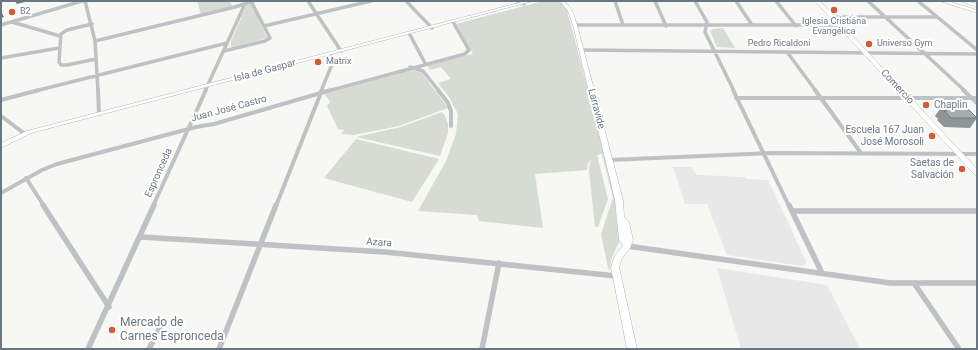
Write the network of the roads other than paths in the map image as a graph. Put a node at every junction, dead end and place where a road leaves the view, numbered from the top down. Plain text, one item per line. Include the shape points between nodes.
1 (82, 1) edge
2 (85, 1) edge
3 (252, 1) edge
4 (308, 1) edge
5 (371, 1) edge
6 (406, 1) edge
7 (517, 1) edge
8 (531, 1) edge
9 (562, 1) edge
10 (615, 1) edge
11 (655, 1) edge
12 (695, 1) edge
13 (736, 1) edge
14 (776, 1) edge
15 (817, 1) edge
16 (868, 1) edge
17 (918, 1) edge
18 (942, 1) edge
19 (962, 1) edge
20 (245, 4) junction
21 (524, 4) junction
22 (977, 6) edge
23 (977, 12) edge
24 (316, 14) junction
25 (832, 17) junction
26 (886, 17) junction
27 (937, 17) junction
28 (12, 22) junction
29 (453, 22) junction
30 (92, 24) junction
31 (1, 25) edge
32 (575, 25) junction
33 (623, 25) junction
34 (752, 25) junction
35 (840, 25) junction
36 (264, 26) junction
37 (666, 26) junction
38 (707, 26) junction
39 (796, 26) junction
40 (432, 28) junction
41 (409, 33) junction
42 (60, 36) junction
43 (95, 41) junction
44 (227, 43) junction
45 (59, 48) junction
46 (580, 50) junction
47 (977, 50) edge
48 (224, 51) junction
49 (341, 51) junction
50 (714, 51) junction
51 (787, 52) junction
52 (865, 52) junction
53 (331, 54) junction
54 (925, 54) junction
55 (977, 54) edge
56 (1, 58) edge
57 (96, 59) junction
58 (425, 63) junction
59 (410, 67) junction
60 (97, 75) junction
61 (208, 86) junction
62 (320, 94) junction
63 (821, 97) junction
64 (907, 97) junction
65 (736, 98) junction
66 (975, 98) edge
67 (1, 100) edge
68 (977, 103) edge
69 (99, 114) junction
70 (1, 116) edge
71 (451, 126) dead end
72 (188, 130) junction
73 (25, 134) junction
74 (1, 146) edge
75 (764, 153) junction
76 (861, 153) junction
77 (960, 154) junction
78 (977, 154) edge
79 (609, 160) junction
80 (977, 173) edge
81 (26, 178) junction
82 (1, 193) edge
83 (793, 211) junction
84 (977, 211) edge
85 (141, 237) junction
86 (259, 245) junction
87 (627, 246) junction
88 (499, 263) junction
89 (822, 273) junction
90 (616, 276) junction
91 (914, 283) junction
92 (977, 283) edge
93 (109, 307) junction
94 (160, 327) dead end
95 (88, 349) edge
96 (148, 349) edge
97 (219, 349) edge
98 (482, 349) edge
99 (632, 349) edge
100 (959, 349) edge

1 - 28 street
2 - 30 street
3 - 20 street
3 - 36 street
4 - 24 street
5 - 24 street
6 - 40 street
7 - 21 street
8 - 21 street, Isla de Gaspar
9 - 32 street, Larravide via 570,10
10 - 33 street
11 - 37 street
12 - 38 street via 708,22
13 - 34 street
14 - 39 street
15 - 25 street, Comercio
16 - 26 street
17 - 27 street
18 - 23 street
19 - 22 street
20 - 43 street
20 - 44 street, Espronceda
21 - 29 street, Isla de Gaspar
24 - 36 street
24 - 49 street
25 - 26 street
25 - 35 street, Comercio
26 - 27 street
26 - 54 street
27 - 47 street
28 - 31 street
28 - 42 street
29 - 40 street, Isla de Gaspar
29 - 58 street, Juan José Castro via 469,50 465,54
30 - 42 street via 62,32
30 - 43 street
32 - 33 street
32 - 46 street, Larravide
33 - 37 street
34 - 38 street
34 - 39 street
35 - 39 street
35 - 52 street, Comercio
36 - 48 street via 269,38
37 - 38 street
38 - 50 street via 705,32
40 - 41 street, Isla de Gaspar
41 - 49 street, Isla de Gaspar
41 - 58 street
42 - 45 street
43 - 57 street
44 - 48 street, Espronceda
44 - 60 street
45 - 56 street
45 - 57 street via 61,65
46 - 50 street, Pedro Ricaldoni
46 - 79 street, Larravide
48 - 61 street, Espronceda
49 - 53 street, Isla de Gaspar
50 - 51 street, Pedro Ricaldoni
50 - 65 street
51 - 52 street, Pedro Ricaldoni
51 - 63 street
52 - 54 street, Pedro Ricaldoni
52 - 64 street, Comercio
53 - 61 street, Isla de Gaspar
53 - 62 street via 333,62
54 - 55 street, Pedro Ricaldoni
54 - 66 street
57 - 60 street
58 - 59 street, Juan José Castro
59 - 62 street, Juan José Castro
59 - 71 street via 423,71 448,103
60 - 67 street
60 - 69 street
61 - 69 street, Isla de Gaspar
61 - 72 street, Espronceda
62 - 72 street, Juan José Castro
62 - 86 street
63 - 64 street
63 - 65 street
63 - 76 street
64 - 66 street
64 - 77 street, Comercio
65 - 75 street
66 - 68 street
69 - 73 street, Isla de Gaspar
70 - 73 street
72 - 81 street, Juan José Castro via 57,164
72 - 85 street, Espronceda
73 - 74 street, Isla de Gaspar
75 - 76 street
75 - 79 street
75 - 83 street
76 - 77 street
77 - 78 street
77 - 80 street, Comercio
79 - 87 street, Larravide via 619,200 623,240
81 - 82 street, Juan José Castro
81 - 93 street
83 - 84 street
83 - 89 street
85 - 86 street, Azara
85 - 93 street, Espronceda
86 - 88 street, Azara via 385,252
86 - 97 street
87 - 89 street
87 - 90 street via 616,262
88 - 90 street, Azara
88 - 98 street
89 - 91 street via 884,282
90 - 99 street
91 - 92 street
91 - 100 street
93 - 95 street, Espronceda
94 - 96 street

